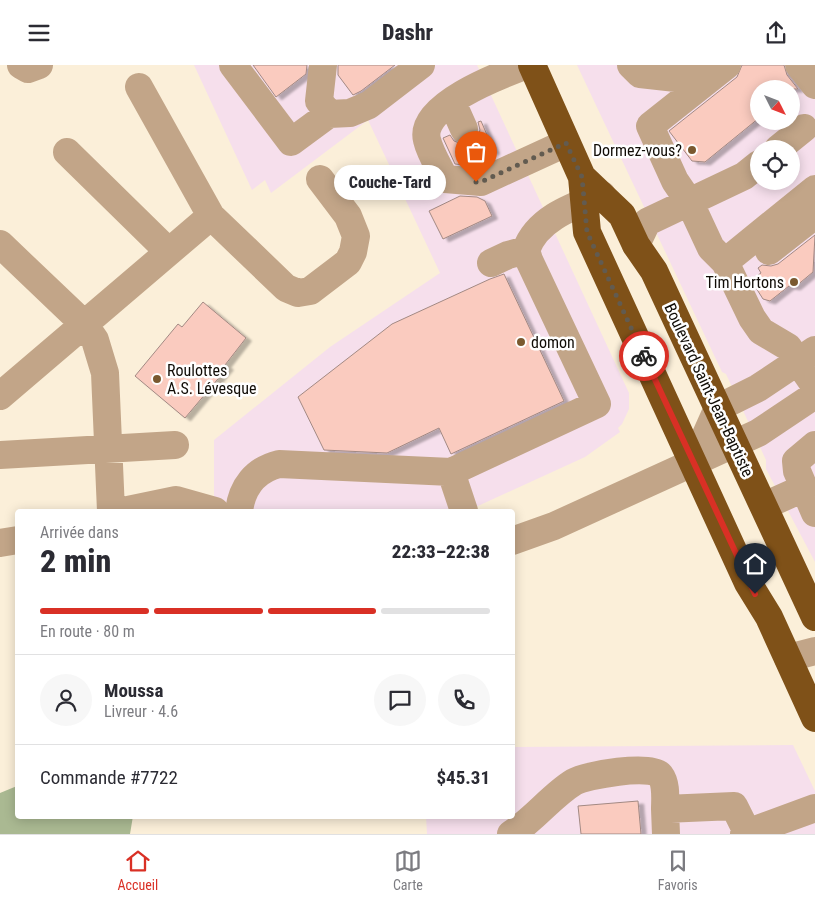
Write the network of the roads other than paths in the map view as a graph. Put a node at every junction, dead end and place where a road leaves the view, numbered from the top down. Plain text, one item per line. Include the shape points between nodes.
1 (21, 65) edge
2 (39, 65) edge
3 (232, 65) edge
4 (323, 65) edge
5 (421, 65) edge
6 (527, 65) edge
7 (532, 65) edge
8 (631, 65) edge
9 (692, 65) edge
10 (727, 65) edge
11 (799, 65) edge
12 (815, 85) edge
13 (140, 87) dead end
14 (452, 102) junction
15 (329, 114) junction
16 (464, 129) dead end
17 (811, 129) edge
18 (793, 140) edge
19 (566, 143) junction
20 (67, 152) dead end
21 (750, 171) edge
22 (320, 179) dead end
23 (815, 189) edge
24 (590, 191) junction
25 (690, 203) junction
26 (212, 215) junction
27 (815, 215) edge
28 (0, 244) edge
29 (636, 245) junction
30 (526, 250) junction
31 (168, 252) junction
32 (725, 262) junction
33 (491, 263) dead end
34 (739, 292) junction
35 (84, 324) junction
36 (807, 355) edge
37 (815, 386) edge
38 (815, 395) edge
39 (0, 396) edge
40 (718, 409) junction
41 (734, 444) junction
42 (175, 445) dead end
43 (815, 445) edge
44 (108, 449) junction
45 (0, 455) edge
46 (693, 464) junction
47 (451, 472) junction
48 (804, 487) junction
49 (764, 507) junction
50 (111, 509) edge
51 (133, 509) edge
52 (208, 509) edge
53 (239, 509) edge
54 (463, 509) edge
55 (815, 513) edge
56 (15, 540) edge
57 (515, 540) edge
58 (0, 543) edge
59 (813, 606) edge
60 (815, 651) edge
61 (788, 658) junction
62 (808, 684) edge
63 (815, 718) edge
64 (815, 807) edge
65 (665, 822) edge
66 (745, 833) edge
67 (511, 834) edge

1 - 2 street via 28,69
3 - 15 street via 291,142
4 - 15 street via 319,101
5 - 15 street via 361,110
6 - 14 street via 487,81
7 - 19 highway, Boulevard Saint-Jean-Baptiste
8 - 9 street via 640,74 676,78
10 - 25 street via 650,126 675,181
11 - 12 street
13 - 26 street
14 - 16 street
14 - 19 street via 430,123 427,140 445,179 481,182 482,169
17 - 18 street
19 - 24 highway, Boulevard Saint-Jean-Baptiste
20 - 31 street
21 - 25 street
22 - 26 street via 348,216 356,236 348,262 310,291 298,293 286,288
23 - 32 street
24 - 29 highway, Boulevard Saint-Jean-Baptiste via 622,215
24 - 30 street via 539,229
24 - 46 highway, Boulevard Saint-Jean-Baptiste via 587,232
25 - 29 street via 647,222
25 - 32 street via 711,248
26 - 31 street
27 - 34 street via 746,270
28 - 35 street
29 - 40 highway, Boulevard Saint-Jean-Baptiste via 654,271
30 - 33 street
30 - 47 street via 597,403
31 - 35 street
32 - 34 street
34 - 36 street via 761,331
35 - 39 street
35 - 44 street via 95,340 105,373
36 - 37 street
36 - 40 street via 758,388
38 - 41 street via 776,423
40 - 41 highway, Boulevard Saint-Jean-Baptiste
40 - 46 street
41 - 46 street
41 - 49 highway, Boulevard Saint-Jean-Baptiste
42 - 44 street
43 - 48 street via 796,461 796,471
44 - 45 street
44 - 50 street
46 - 57 street via 554,527
46 - 61 highway, Boulevard Saint-Jean-Baptiste via 748,583 769,617
47 - 53 street via 279,465 260,472 250,480
47 - 54 street
48 - 49 street
48 - 55 street
49 - 59 highway, Boulevard Saint-Jean-Baptiste
51 - 52 street via 176,500
56 - 58 street
60 - 61 street
61 - 62 highway, Boulevard Saint-Jean-Baptiste
62 - 63 highway, Boulevard Saint-Jean-Baptiste
64 - 66 street
65 - 66 street via 734,806
65 - 67 street via 664,781 660,774 634,771 589,777 563,790 529,823

